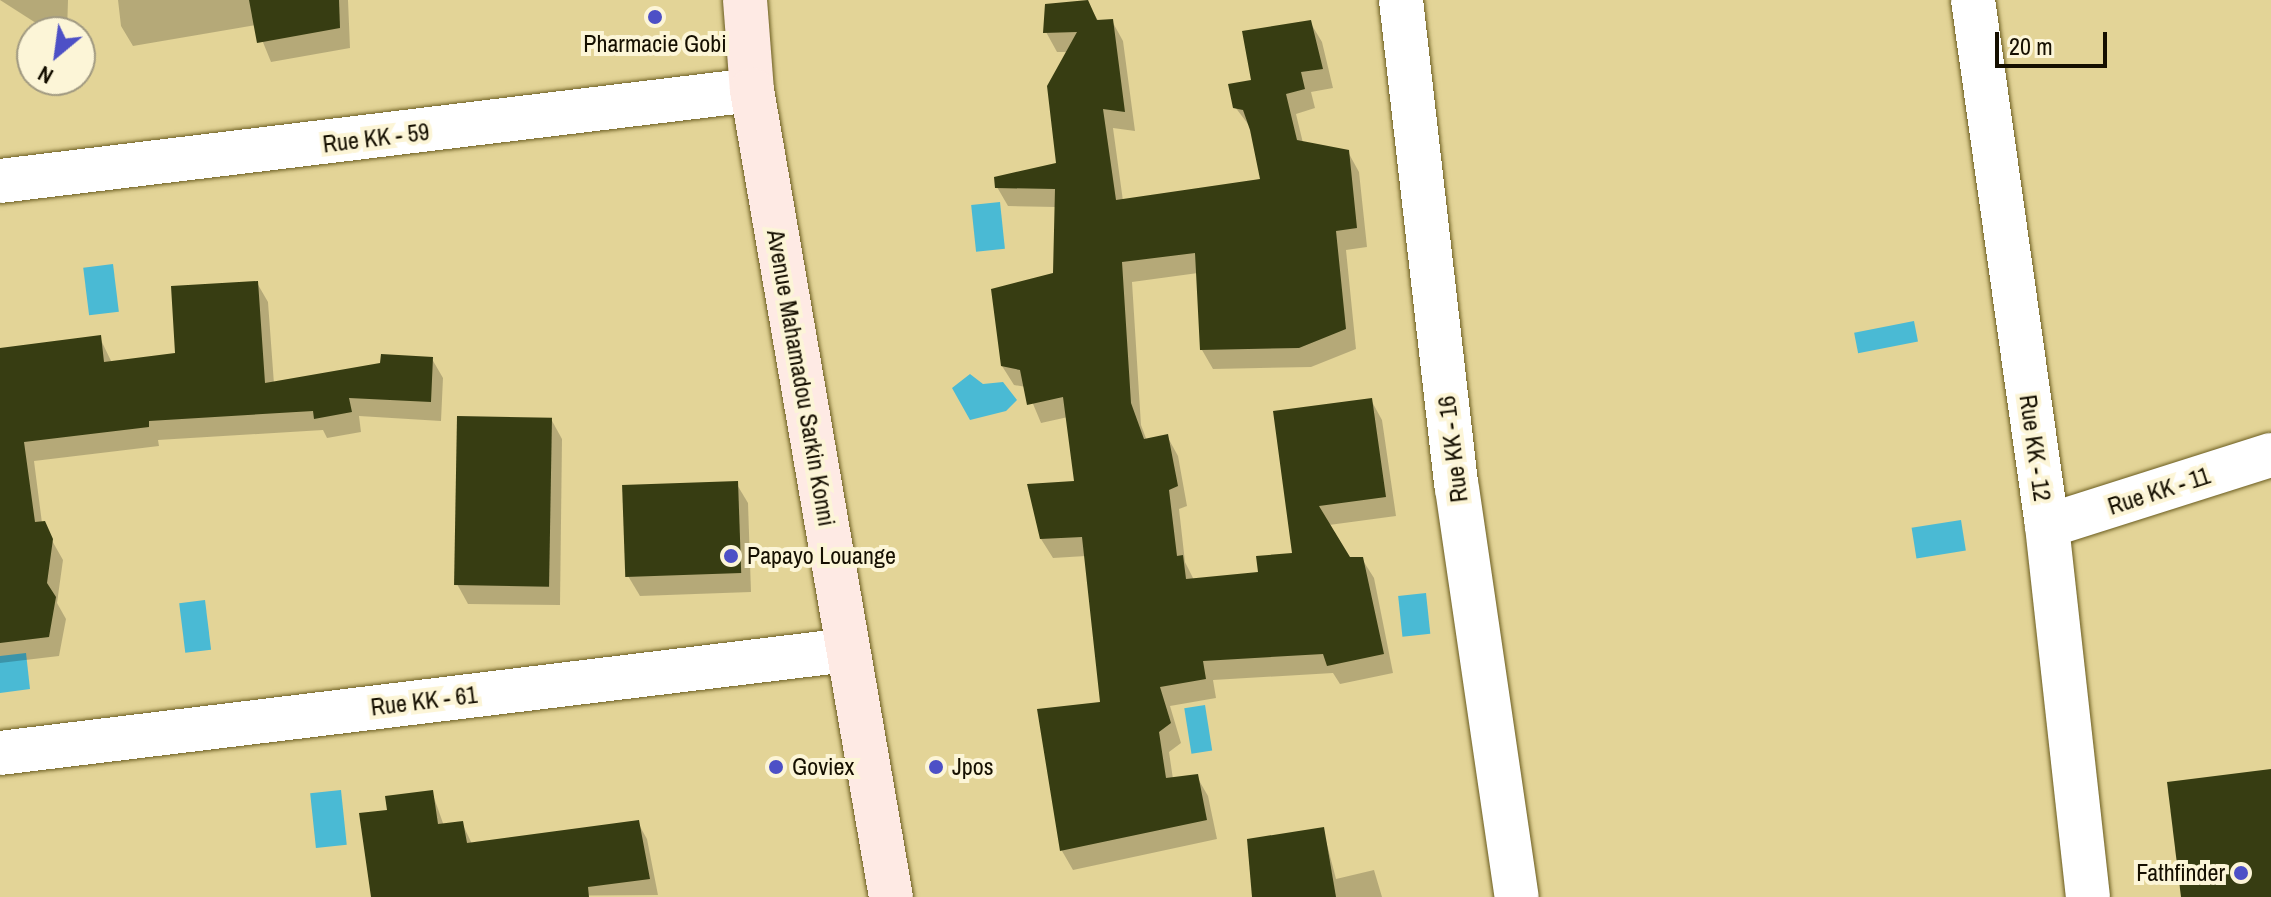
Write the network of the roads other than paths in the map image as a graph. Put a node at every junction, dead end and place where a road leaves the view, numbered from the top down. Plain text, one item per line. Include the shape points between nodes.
1 (745, 0) edge
2 (1401, 0) edge
3 (1973, 0) edge
4 (752, 90) junction
5 (0, 181) edge
6 (2271, 455) edge
7 (2047, 526) junction
8 (848, 650) junction
9 (0, 753) edge
10 (891, 897) edge
11 (1517, 897) edge
12 (2088, 897) edge

1 - 4 street, Avenue Mahamadou Sarkin Konni
2 - 11 street, Rue KK - 16 via 1457,488
3 - 7 street, Rue KK - 12
4 - 5 street, Rue KK - 59
4 - 8 street, Avenue Mahamadou Sarkin Konni
6 - 7 street, Rue KK - 11
7 - 12 street, Rue KK - 12
8 - 9 street, Rue KK - 61
8 - 10 street, Avenue Mahamadou Sarkin Konni

